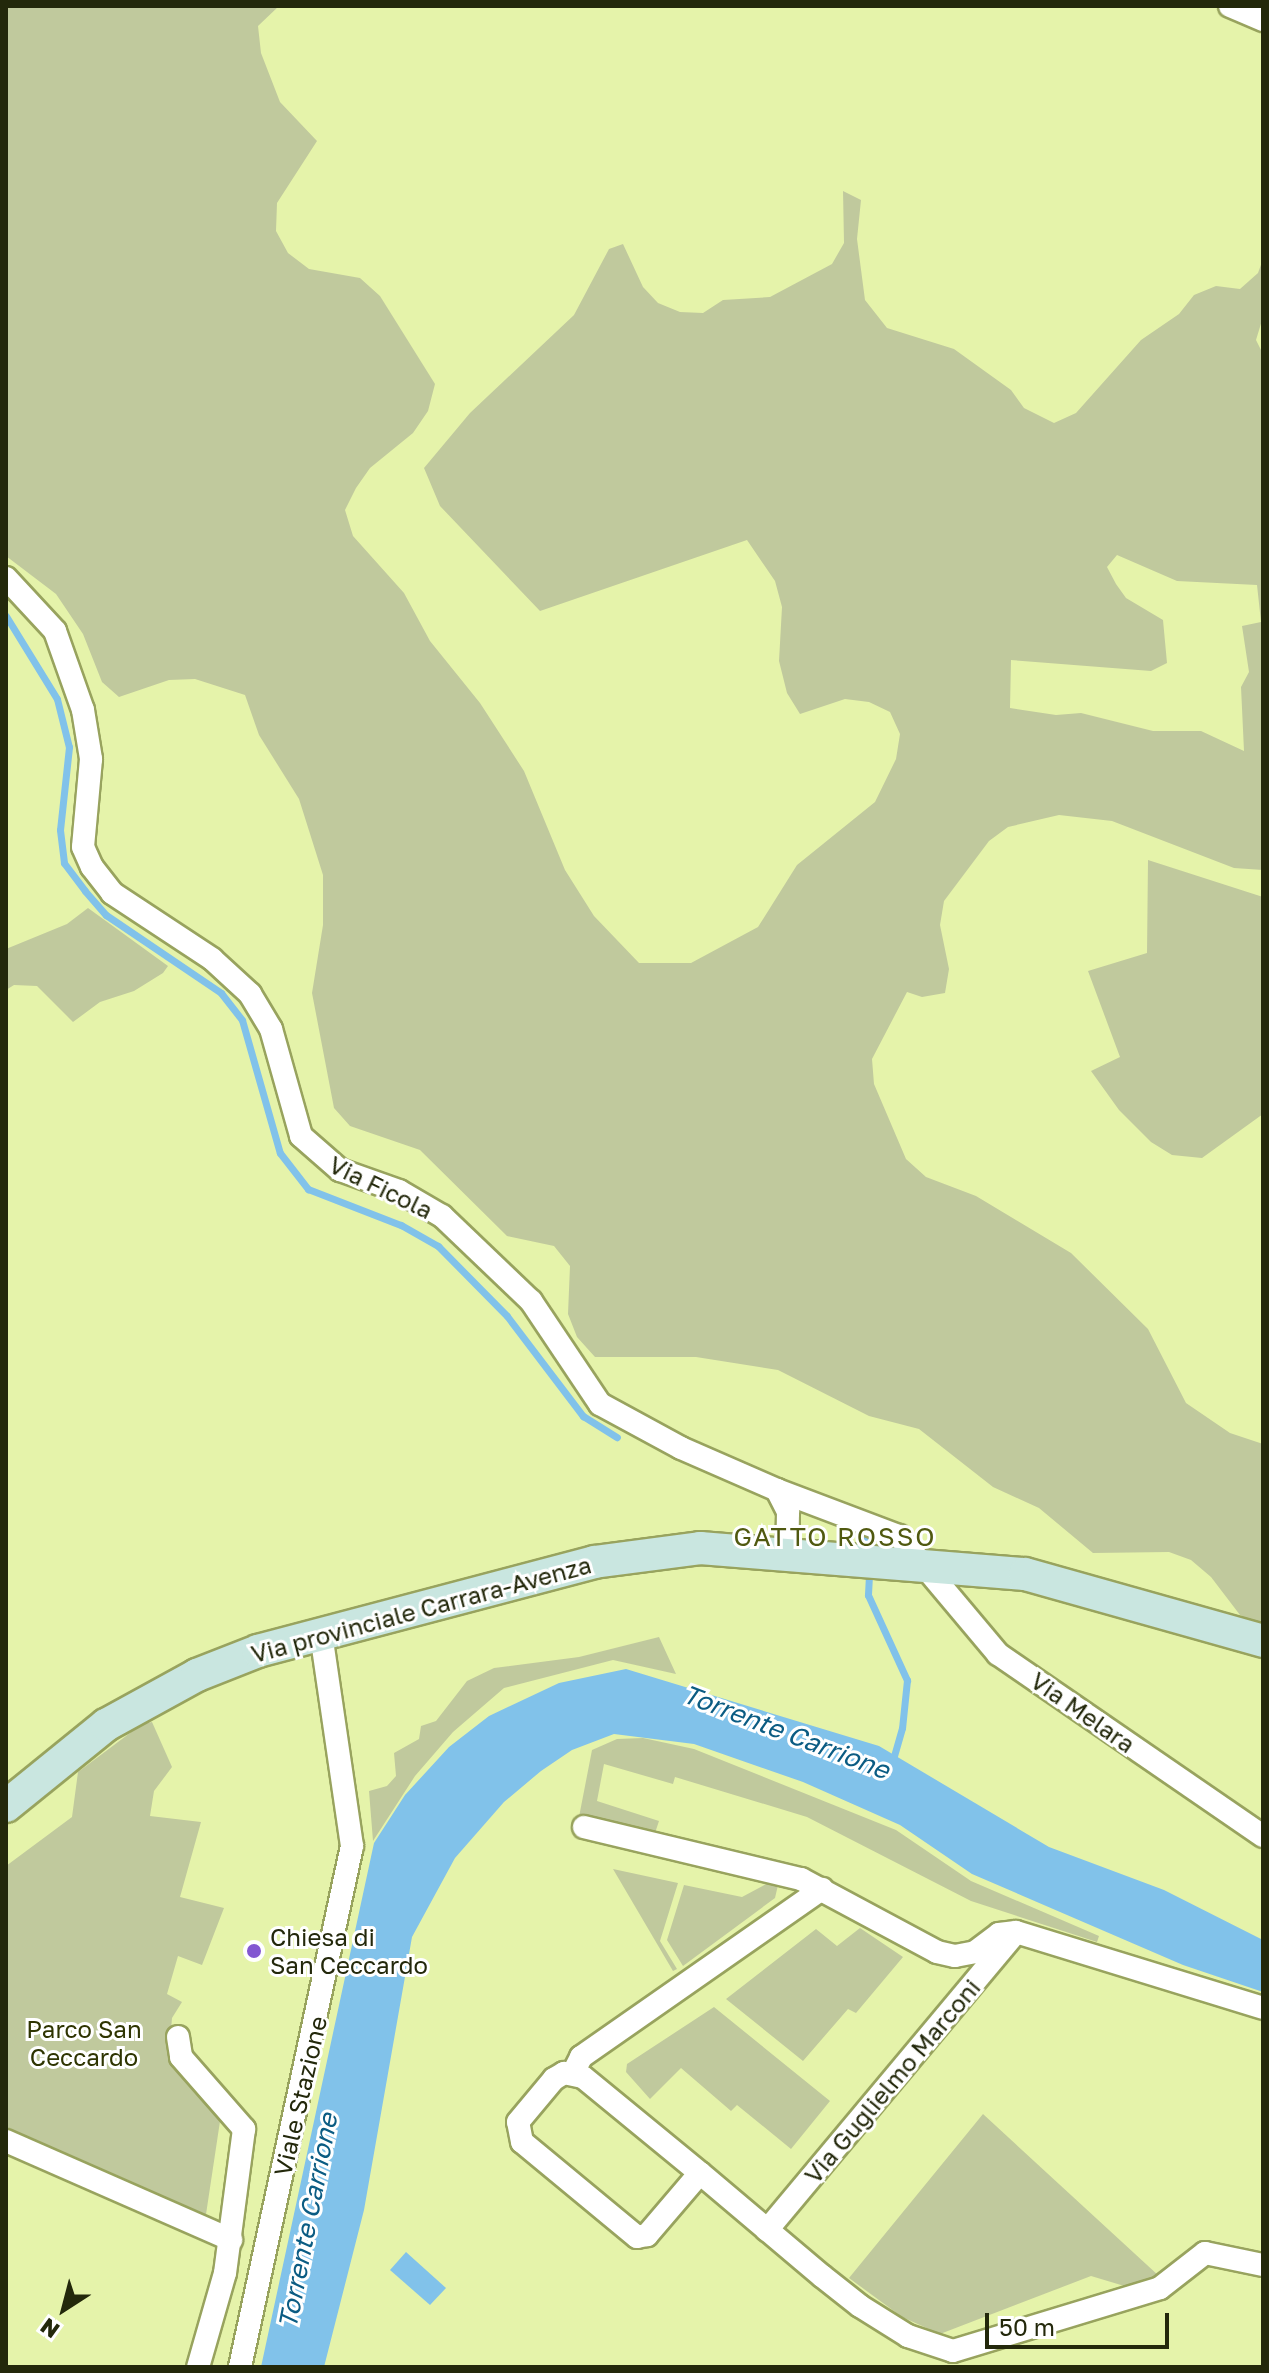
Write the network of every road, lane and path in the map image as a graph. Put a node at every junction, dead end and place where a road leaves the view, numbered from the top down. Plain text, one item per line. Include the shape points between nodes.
1 (1230, 6) edge
2 (1263, 20) edge
3 (6, 578) edge
4 (777, 1490) junction
5 (787, 1551) junction
6 (927, 1563) junction
7 (321, 1634) junction
8 (1263, 1641) edge
9 (6, 1806) edge
10 (584, 1827) dead end
11 (1263, 1836) edge
12 (822, 1889) junction
13 (1016, 1932) junction
14 (1263, 2008) edge
15 (178, 2037) dead end
16 (573, 2073) junction
17 (6, 2141) edge
18 (700, 2173) junction
19 (767, 2230) junction
20 (231, 2240) junction
21 (1263, 2265) edge
22 (198, 2367) edge
23 (240, 2367) edge

1 - 2 street
3 - 4 street, Via Ficola via 55,631 83,710 91,759 83,847 92,867 112,893 212,959 250,994 271,1029 301,1136 318,1156 442,1216 531,1301 600,1404 681,1448
4 - 5 street via 788,1512
4 - 6 street via 886,1527
5 - 6 main road, Via provinciale Carrara-Avenza
5 - 7 main road, Via provinciale Carrara-Avenza via 700,1548 594,1562
6 - 8 main road, Via provinciale Carrara-Avenza via 1056,1580
6 - 11 street, Via Melara via 998,1654
7 - 9 main road, Via provinciale Carrara-Avenza via 258,1651 159,1695 56,1761
7 - 23 street, Viale Stazione via 352,1846
10 - 12 street, Via Guglielmo Marconi via 801,1879
12 - 13 street, Via Guglielmo Marconi via 937,1952 955,1956 975,1952 999,1934
12 - 16 street via 581,2057
13 - 14 street
13 - 19 street, Via Guglielmo Marconi
15 - 20 street via 186,2063 243,2123
16 - 18 street
16 - 18 street via 554,2079 524,2114 517,2133 628,2233 647,2235
17 - 20 street
18 - 19 street
19 - 21 street via 860,2306 908,2336 953,2351 1160,2288 1205,2253
20 - 22 street

